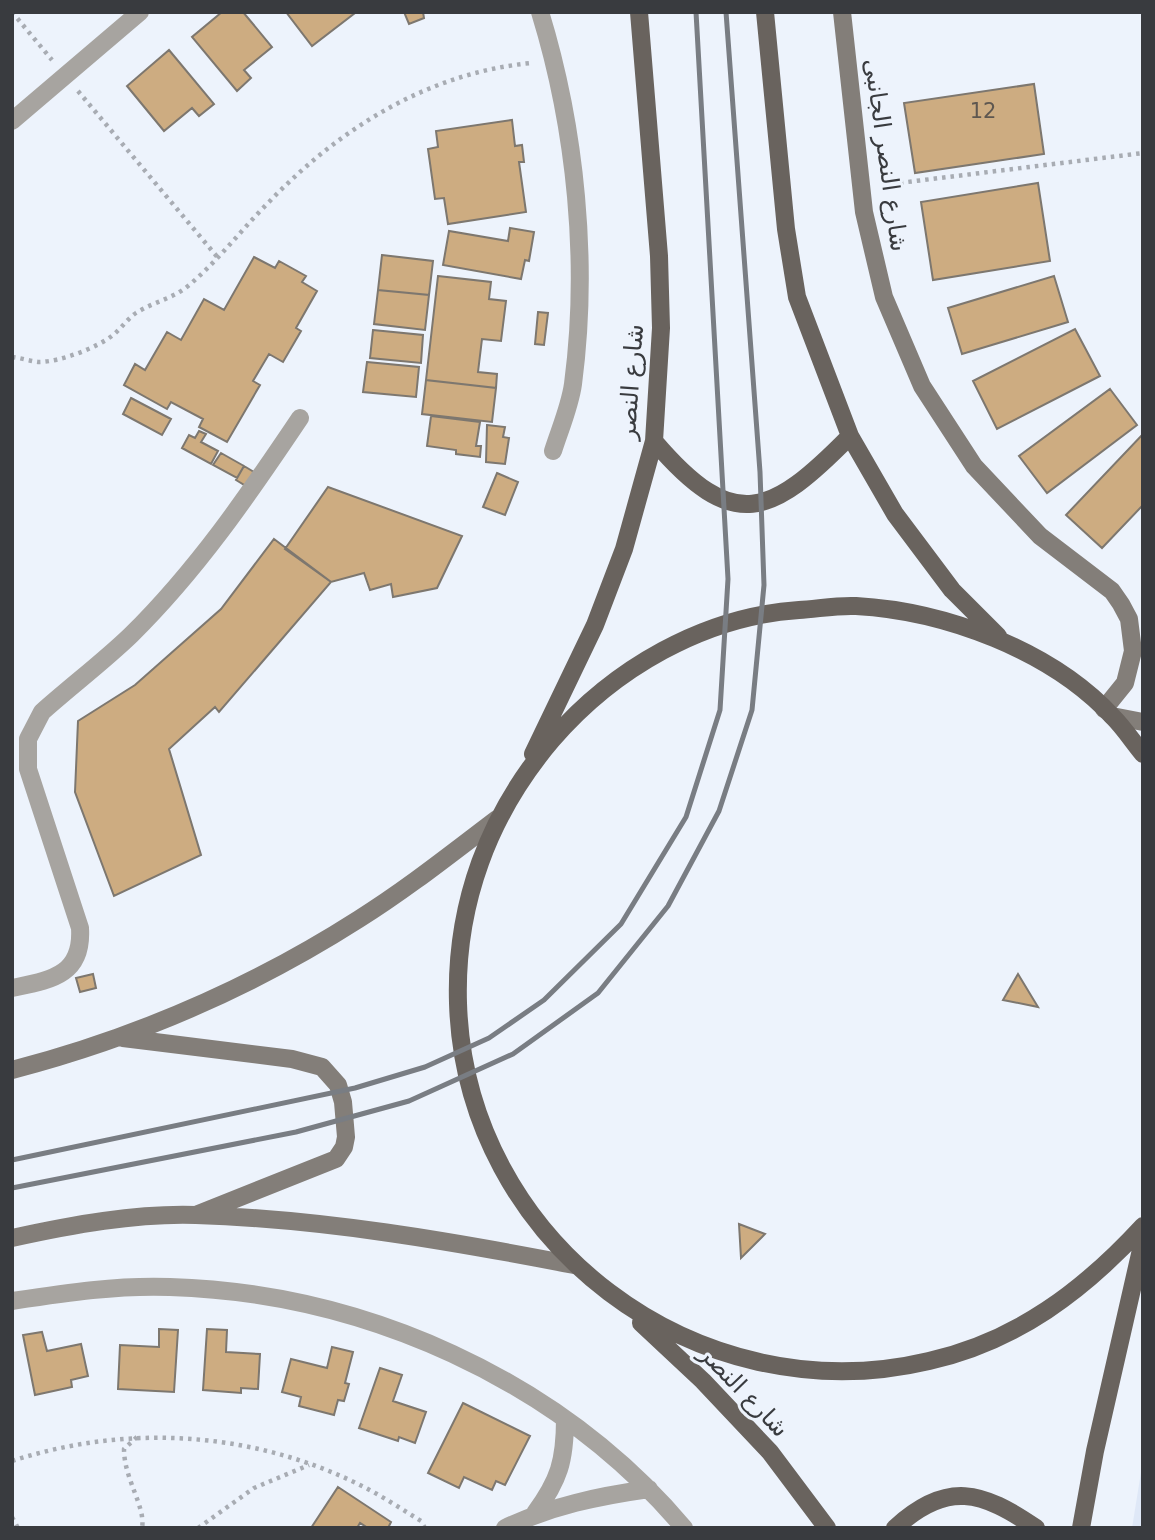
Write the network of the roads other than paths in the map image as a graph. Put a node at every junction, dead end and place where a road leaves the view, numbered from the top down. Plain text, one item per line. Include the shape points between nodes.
1 (140, 12) edge
2 (540, 12) edge
3 (639, 12) edge
4 (765, 12) edge
5 (842, 12) edge
6 (12, 121) edge
7 (300, 418) dead end
8 (850, 436) junction
9 (654, 441) junction
10 (554, 451) dead end
11 (1003, 641) junction
12 (1108, 712) junction
13 (1143, 722) edge
14 (1143, 754) edge
15 (524, 773) junction
16 (497, 819) junction
17 (12, 988) edge
18 (120, 1038) junction
19 (12, 1070) edge
20 (195, 1215) junction
21 (1143, 1226) edge
22 (12, 1238) edge
23 (1143, 1241) edge
24 (574, 1265) junction
25 (615, 1299) junction
26 (12, 1301) edge
27 (565, 1419) junction
28 (649, 1489) junction
29 (535, 1513) junction
30 (505, 1528) edge
31 (684, 1528) edge
32 (827, 1528) edge
33 (895, 1528) edge
34 (1036, 1528) edge
35 (1081, 1528) edge

1 - 6 street
2 - 10 street via 573,161 578,223 573,386
3 - 9 main road, شارع النصر via 659,256 661,328
4 - 8 main road via 797,297
5 - 12 main road, شارع النصر الجانبى via 866,225 884,297 922,386 946,427 1006,503 1075,566 1112,592 1129,619 1130,667
7 - 17 street via 225,528 184,577 131,635 41,712 33,724 27,739 28,769 81,940 79,952 65,971
8 - 9 main road via 802,482 778,498 757,502 726,502 701,489
8 - 11 main road via 895,514 952,590
9 - 15 main road, شارع النصر via 624,549 595,625
11 - 12 main road via 1057,671
11 - 15 main road via 930,616 854,606 778,611 715,628 635,666 574,714
12 - 13 main road
12 - 14 main road
15 - 16 main road
16 - 18 main road via 360,919 293,959
16 - 24 main road via 463,921 457,974 459,1028 485,1132 508,1180 538,1225
18 - 19 main road
18 - 20 main road via 292,1059 322,1067 338,1085 346,1137 336,1159
20 - 22 main road via 133,1218
20 - 24 main road via 375,1230
21 - 25 main road via 1103,1269 1051,1310 992,1340 930,1361 864,1371 798,1369 733,1356 672,1333
23 - 35 main road
24 - 25 main road
25 - 32 main road, شارع النصر via 770,1452
26 - 27 street via 82,1290 170,1287 257,1294 343,1312 426,1341 505,1380
27 - 28 street
27 - 29 street via 565,1453 555,1486
28 - 29 street
28 - 31 street
29 - 30 street
33 - 34 main road via 915,1510 941,1498 971,1496 999,1503

